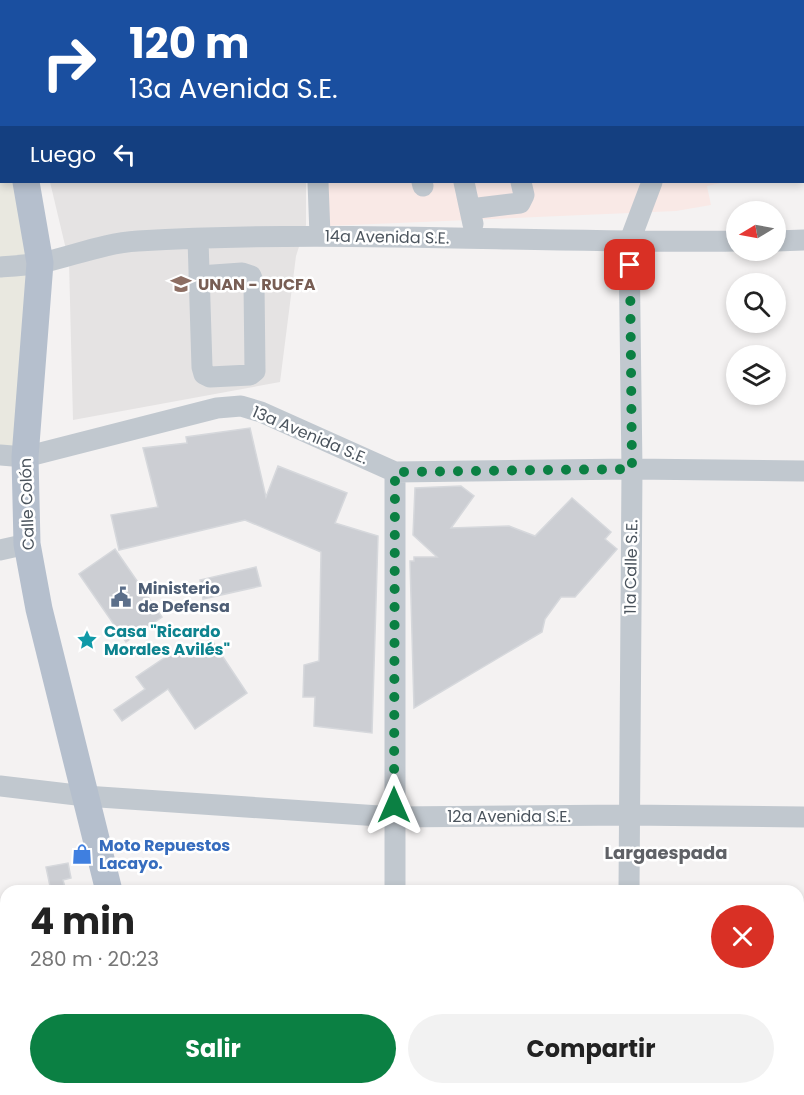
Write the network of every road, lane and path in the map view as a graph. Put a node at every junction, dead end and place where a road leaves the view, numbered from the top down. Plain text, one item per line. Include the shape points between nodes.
1 (26, 183) edge
2 (318, 183) edge
3 (464, 183) edge
4 (521, 183) edge
5 (652, 183) edge
6 (470, 209) junction
7 (320, 235) junction
8 (198, 239) junction
9 (476, 239) junction
10 (786, 240) edge
11 (804, 240) edge
12 (726, 241) edge
13 (629, 243) junction
14 (40, 263) junction
15 (0, 267) edge
16 (199, 276) junction
17 (12, 456) edge
18 (632, 469) junction
19 (804, 471) edge
20 (395, 472) junction
21 (27, 544) junction
22 (0, 550) edge
23 (0, 786) edge
24 (85, 796) junction
25 (628, 815) junction
26 (394, 817) junction
27 (804, 817) edge
28 (107, 885) edge
29 (395, 885) edge
30 (629, 885) edge

1 - 14 main road, Calle Colón
2 - 7 street
3 - 6 street
4 - 6 street via 524,195 520,203
5 - 13 street
6 - 9 street
7 - 8 street, 14a Avenida S.E.
7 - 9 street, 14a Avenida S.E.
8 - 14 street, 14a Avenida S.E. via 136,241
8 - 16 street
9 - 13 street, 14a Avenida S.E.
10 - 11 street
12 - 13 street, 14a Avenida S.E.
13 - 18 street, 11a Calle S.E.
14 - 15 street, 14a Avenida S.E.
14 - 17 main road, Calle Colón
16 - 16 street via 204,374 250,375 255,371 251,276
17 - 20 street, 13a Avenida S.E. via 241,406
17 - 21 main road, Calle Colón
18 - 19 street, 13a Avenida S.E.
18 - 20 street, 13a Avenida S.E.
18 - 25 street, 11a Calle S.E.
20 - 26 street
21 - 22 street
21 - 24 main road, Calle Colón
23 - 24 street, 12a Avenida S.E.
24 - 26 street, 12a Avenida S.E.
24 - 28 main road, Calle Colón
25 - 26 street, 12a Avenida S.E.
25 - 27 street, 12a Avenida S.E.
25 - 30 street, 11a Calle S.E.
26 - 29 street

